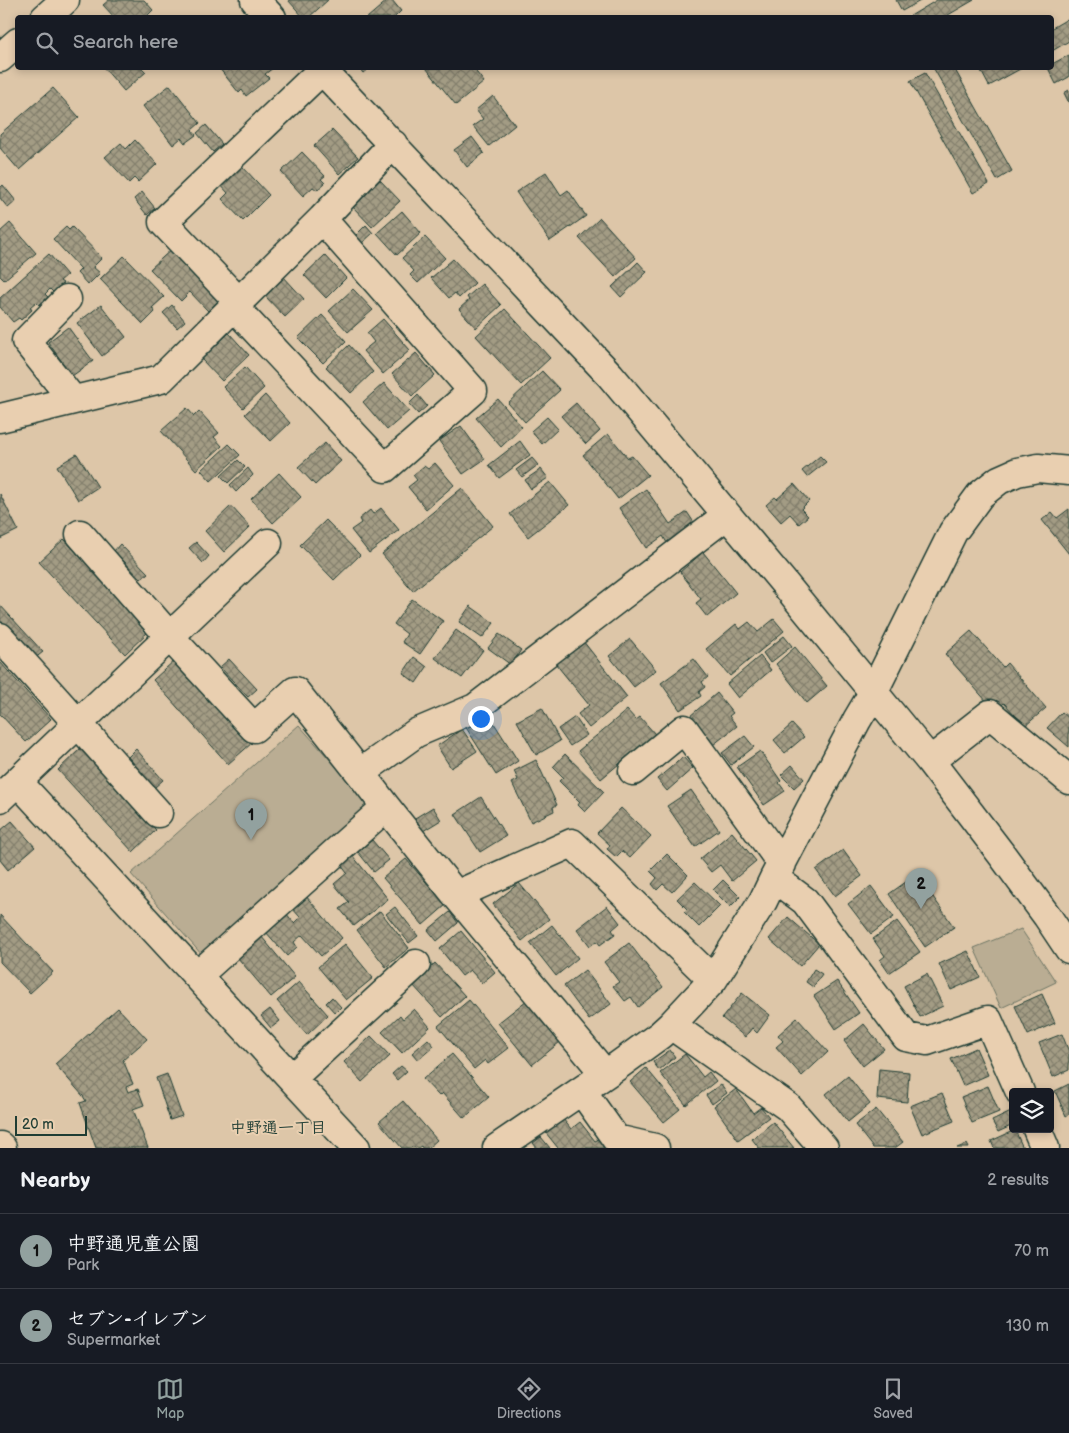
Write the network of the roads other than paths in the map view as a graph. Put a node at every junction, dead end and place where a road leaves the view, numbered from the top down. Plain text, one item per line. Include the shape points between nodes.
1 (65, 0) edge
2 (256, 0) edge
3 (48, 15) edge
4 (269, 15) edge
5 (15, 45) edge
6 (0, 58) edge
7 (320, 70) edge
8 (322, 70) edge
9 (394, 144) junction
10 (322, 219) junction
11 (67, 299) dead end
12 (237, 305) junction
13 (73, 400) junction
14 (0, 418) edge
15 (1069, 471) edge
16 (727, 514) junction
17 (80, 534) dead end
18 (268, 543) dead end
19 (0, 636) edge
20 (170, 637) junction
21 (873, 693) junction
22 (79, 723) junction
23 (930, 761) junction
24 (633, 771) dead end
25 (360, 772) junction
26 (1069, 780) edge
27 (9, 790) edge
28 (386, 807) junction
29 (158, 813) dead end
30 (778, 871) junction
31 (456, 895) junction
32 (1069, 949) edge
33 (416, 964) dead end
34 (198, 975) junction
35 (713, 980) junction
36 (671, 1025) junction
37 (605, 1074) junction
38 (292, 1078) junction
39 (1018, 1088) edge
40 (582, 1090) junction
41 (1038, 1133) edge
42 (356, 1148) edge
43 (497, 1148) edge
44 (655, 1148) edge
45 (824, 1148) edge
46 (1045, 1148) edge

1 - 3 street
2 - 4 street
5 - 6 street
7 - 12 street via 163,222
8 - 9 street
9 - 10 street
9 - 16 street via 610,375
10 - 12 street
10 - 12 street via 473,391 386,468
11 - 13 street via 26,341
12 - 13 street via 161,379
13 - 14 street
15 - 21 street via 1038,468 1017,472 999,480 980,495 953,532
16 - 21 street
16 - 25 street via 475,708 416,733
17 - 20 street
18 - 20 street
19 - 22 street
20 - 22 street
20 - 25 street via 254,728 295,691
21 - 23 street
21 - 30 street
22 - 27 street
22 - 29 street
23 - 26 street via 990,714
23 - 32 street
24 - 30 street via 684,729
25 - 28 street
27 - 34 street
28 - 31 street
28 - 34 street
30 - 35 street via 763,902
30 - 39 street via 805,900 906,1037 927,1041 988,1020
31 - 35 street via 572,843
31 - 37 street
33 - 38 street
34 - 38 street
35 - 36 street
36 - 37 street
36 - 45 street via 788,1107
37 - 40 street
38 - 42 street
40 - 43 street
40 - 44 street via 616,1139
41 - 46 street

